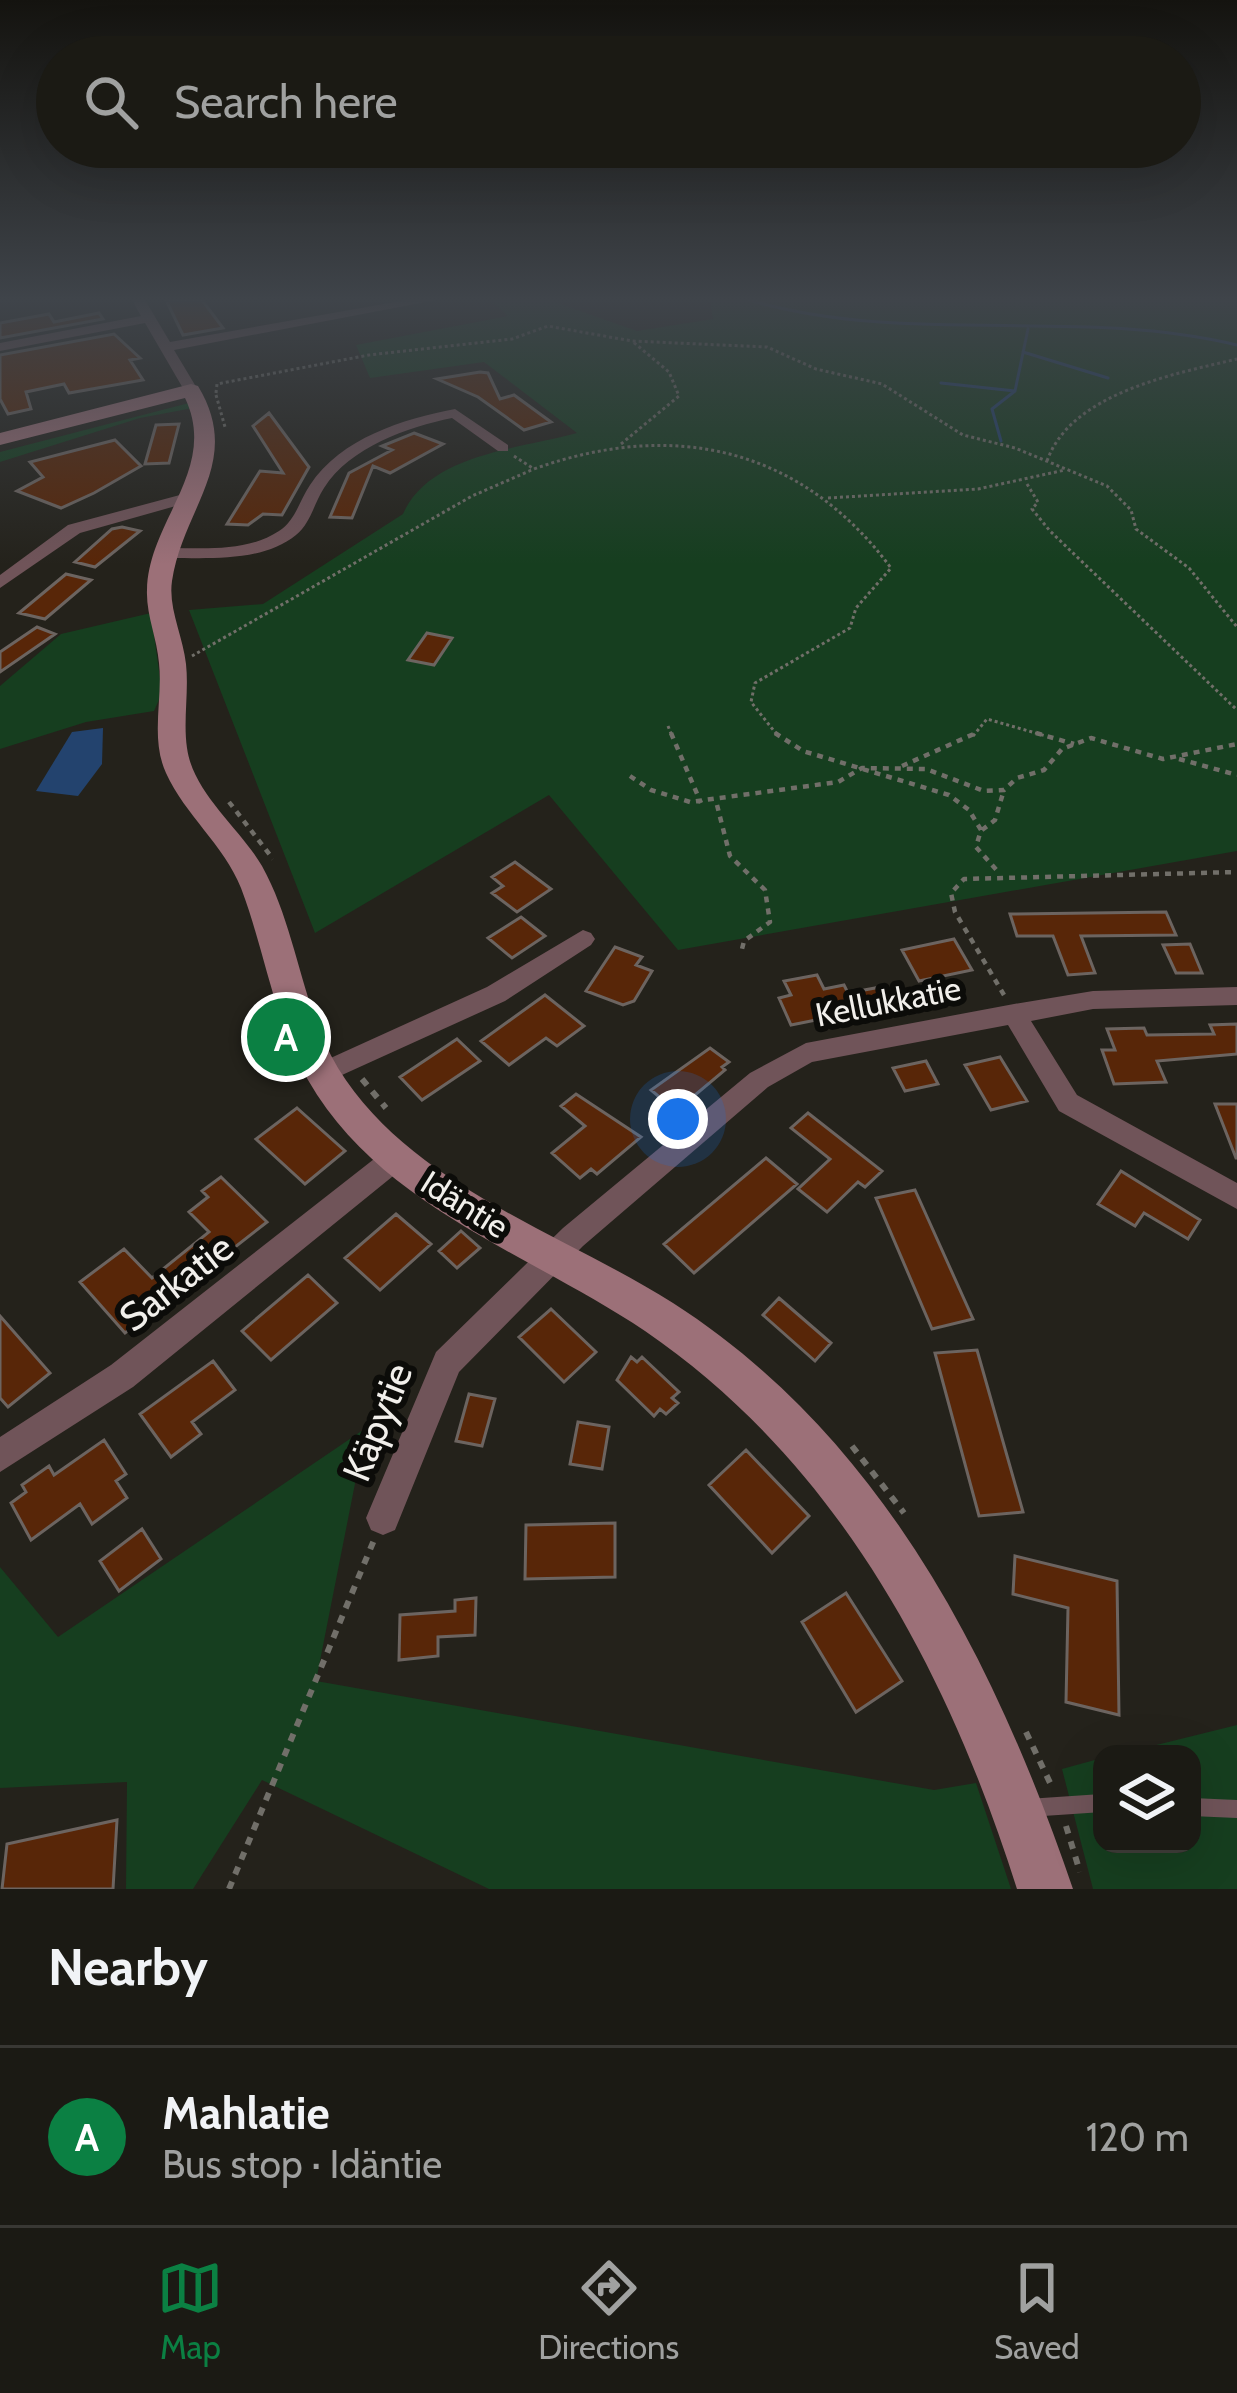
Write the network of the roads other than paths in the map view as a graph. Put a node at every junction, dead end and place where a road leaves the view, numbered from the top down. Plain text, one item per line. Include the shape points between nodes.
1 (200, 388) edge
2 (204, 393) junction
3 (0, 439) edge
4 (503, 448) road end
5 (191, 497) junction
6 (170, 553) junction
7 (0, 583) edge
8 (583, 939) dead end
9 (1237, 996) edge
10 (1014, 1014) junction
11 (334, 1067) junction
12 (394, 1160) junction
13 (1237, 1197) edge
14 (551, 1257) junction
15 (0, 1456) edge
16 (383, 1518) road end
17 (1093, 1804) edge
18 (1040, 1806) junction
19 (1201, 1807) edge
20 (1237, 1809) edge
21 (1045, 1889) edge

1 - 2 street
2 - 3 street
2 - 5 street, Idäntie
4 - 6 street via 455,413 433,416 344,459 320,481 292,531 261,546
5 - 6 street, Idäntie
5 - 7 street via 94,520
6 - 11 street, Idäntie via 159,585 173,660 173,753 185,783 234,839
8 - 11 street via 496,994
9 - 10 street, Kellukkatie via 1093,1000
10 - 13 street via 1068,1103
10 - 14 street, Kellukkatie via 806,1053 759,1080
11 - 12 street, Idäntie
12 - 14 street, Idäntie
12 - 15 street, Sarkatie via 122,1376
14 - 16 street, Käpytie via 447,1362
14 - 18 street, Idäntie via 712,1356 820,1459 888,1541
17 - 18 lane
18 - 21 street, Idäntie
19 - 20 lane

